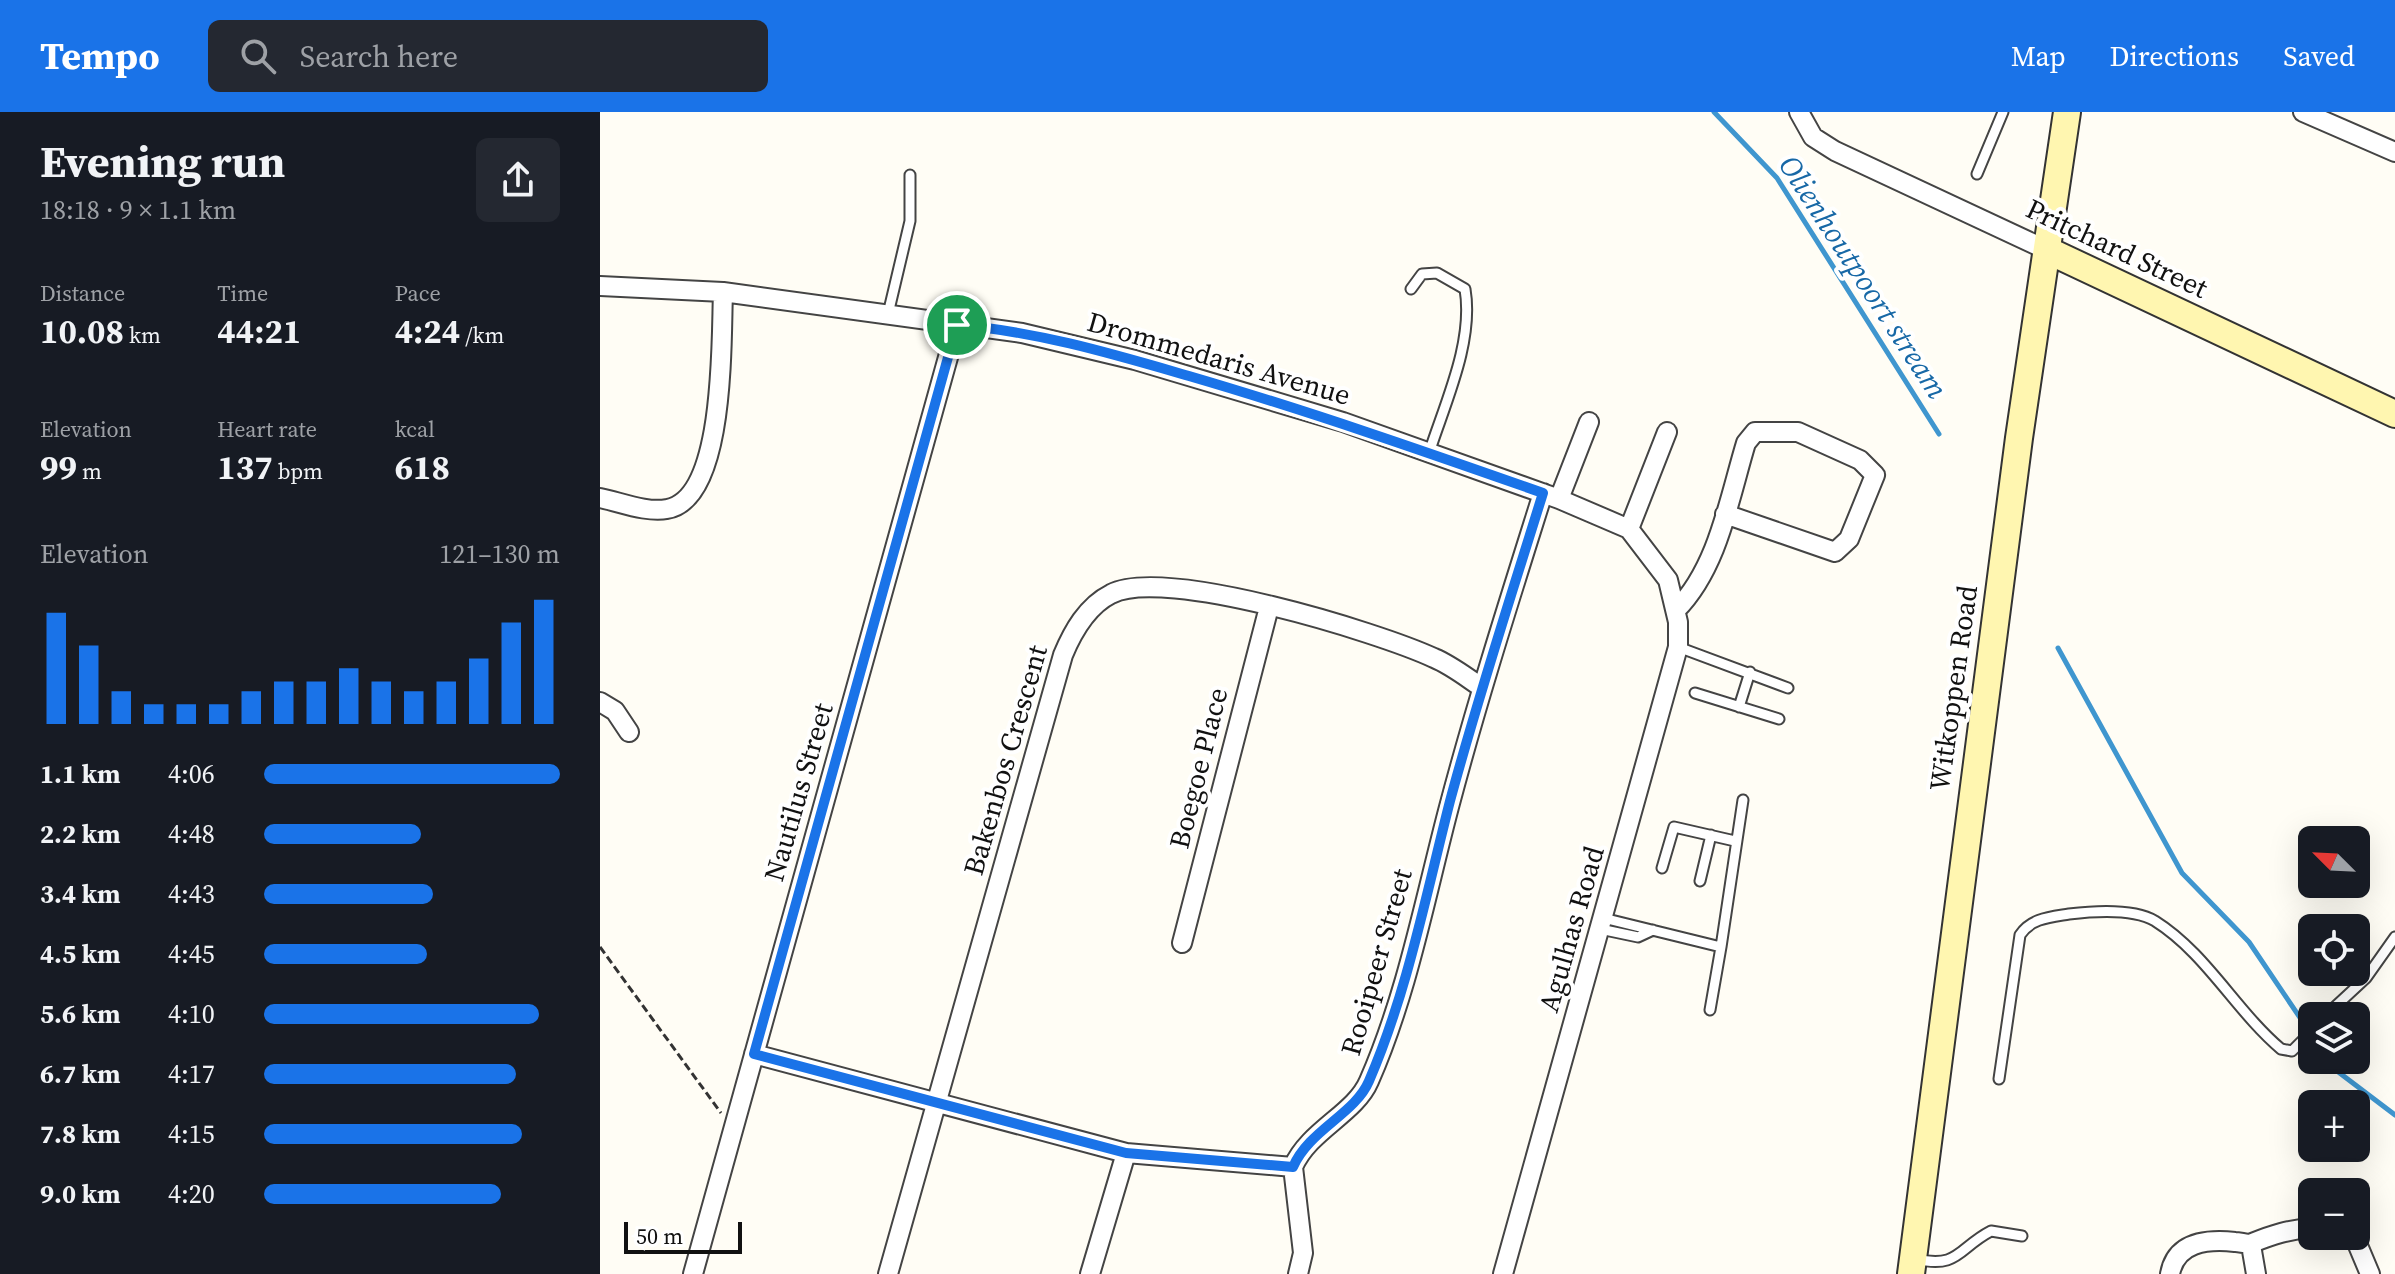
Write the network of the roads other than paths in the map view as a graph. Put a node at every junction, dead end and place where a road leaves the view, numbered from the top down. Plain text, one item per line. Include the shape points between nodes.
1 (1799, 112) edge
2 (2003, 112) edge
3 (2067, 112) edge
4 (2303, 112) edge
5 (2395, 152) edge
6 (1977, 174) dead end
7 (910, 175) dead end
8 (2049, 251) junction
9 (600, 286) edge
10 (1411, 289) dead end
11 (723, 292) junction
12 (888, 314) junction
13 (957, 325) junction
14 (2395, 414) edge
15 (1589, 422) dead end
16 (1667, 432) dead end
17 (1429, 453) junction
18 (1551, 496) junction
19 (600, 498) edge
20 (1725, 514) junction
21 (1629, 529) junction
22 (1674, 604) junction
23 (1269, 607) junction
24 (1678, 647) junction
25 (1750, 672) junction
26 (1481, 687) junction
27 (1788, 688) dead end
28 (1695, 693) dead end
29 (600, 702) edge
30 (1739, 707) junction
31 (1779, 719) dead end
32 (629, 732) dead end
33 (1743, 800) dead end
34 (1711, 835) junction
35 (1735, 841) junction
36 (1662, 868) dead end
37 (1700, 881) dead end
38 (1601, 923) junction
39 (2395, 937) edge
40 (1182, 943) dead end
41 (1721, 947) junction
42 (2339, 1002) edge
43 (1710, 1010) dead end
44 (2298, 1045) edge
45 (754, 1054) junction
46 (1999, 1079) dead end
47 (937, 1100) junction
48 (1126, 1153) junction
49 (1293, 1167) junction
50 (2298, 1230) edge
51 (2022, 1236) dead end
52 (2251, 1245) junction
53 (2360, 1250) edge
54 (1912, 1266) edge
55 (693, 1274) edge
56 (888, 1274) edge
57 (1090, 1274) edge
58 (1298, 1274) edge
59 (1503, 1274) edge
60 (2170, 1274) edge
61 (2256, 1274) edge
62 (2370, 1274) edge

1 - 8 street, Pritchard Street via 1813,137 1835,151
2 - 6 lane
3 - 8 main road, Witkoppen Road
4 - 5 street
7 - 12 lane via 910,221
8 - 14 main road, Pritchard Street
8 - 54 main road, Witkoppen Road via 2019,438
9 - 11 street, Drommedaris Avenue
10 - 17 lane via 1422,274 1437,273 1465,289 1467,301 1452,383
11 - 12 street, Drommedaris Avenue
11 - 19 street via 717,414 697,488 667,509
12 - 13 street, Drommedaris Avenue
13 - 17 street, Drommedaris Avenue via 1088,347 1343,422
13 - 45 street, Nautilus Street
15 - 18 street, Rooipeer Street
16 - 21 street
17 - 18 street, Drommedaris Avenue
18 - 21 street, Drommedaris Avenue
18 - 26 street, Rooipeer Street
20 - 20 street via 1746,443 1755,432 1798,432 1860,460 1875,475 1849,539 1835,552
20 - 22 street via 1696,588
21 - 22 street, Drommedaris Avenue via 1656,561
22 - 24 street, Agulhas Road
23 - 26 street, Bakenbos Crescent via 1406,647
23 - 40 street, Boegoe Place
23 - 47 street, Bakenbos Crescent via 1147,586 1112,593 1078,624 1063,655
24 - 25 lane
24 - 38 street, Agulhas Road
25 - 27 lane
25 - 30 lane
26 - 49 street, Rooipeer Street via 1379,1057 1362,1093 1318,1133
28 - 30 lane
29 - 32 street via 615,711
30 - 31 lane
33 - 35 lane
34 - 35 lane
34 - 36 lane via 1671,829
34 - 37 lane
35 - 41 lane
38 - 41 lane via 1638,937 1653,930
38 - 59 street, Agulhas Road
39 - 42 lane via 2366,978
41 - 43 lane
44 - 46 lane via 2292,1051 2281,1049 2153,920 2098,912 2053,917 2031,923 2020,935
45 - 47 street
45 - 55 street, Nautilus Street
47 - 48 street
47 - 56 street, Bakenbos Crescent
48 - 49 street
48 - 57 street
49 - 58 street via 1303,1253
50 - 52 street
51 - 54 lane via 1991,1231 1952,1261
52 - 60 street via 2190,1245 2177,1256
52 - 61 street
53 - 62 street

